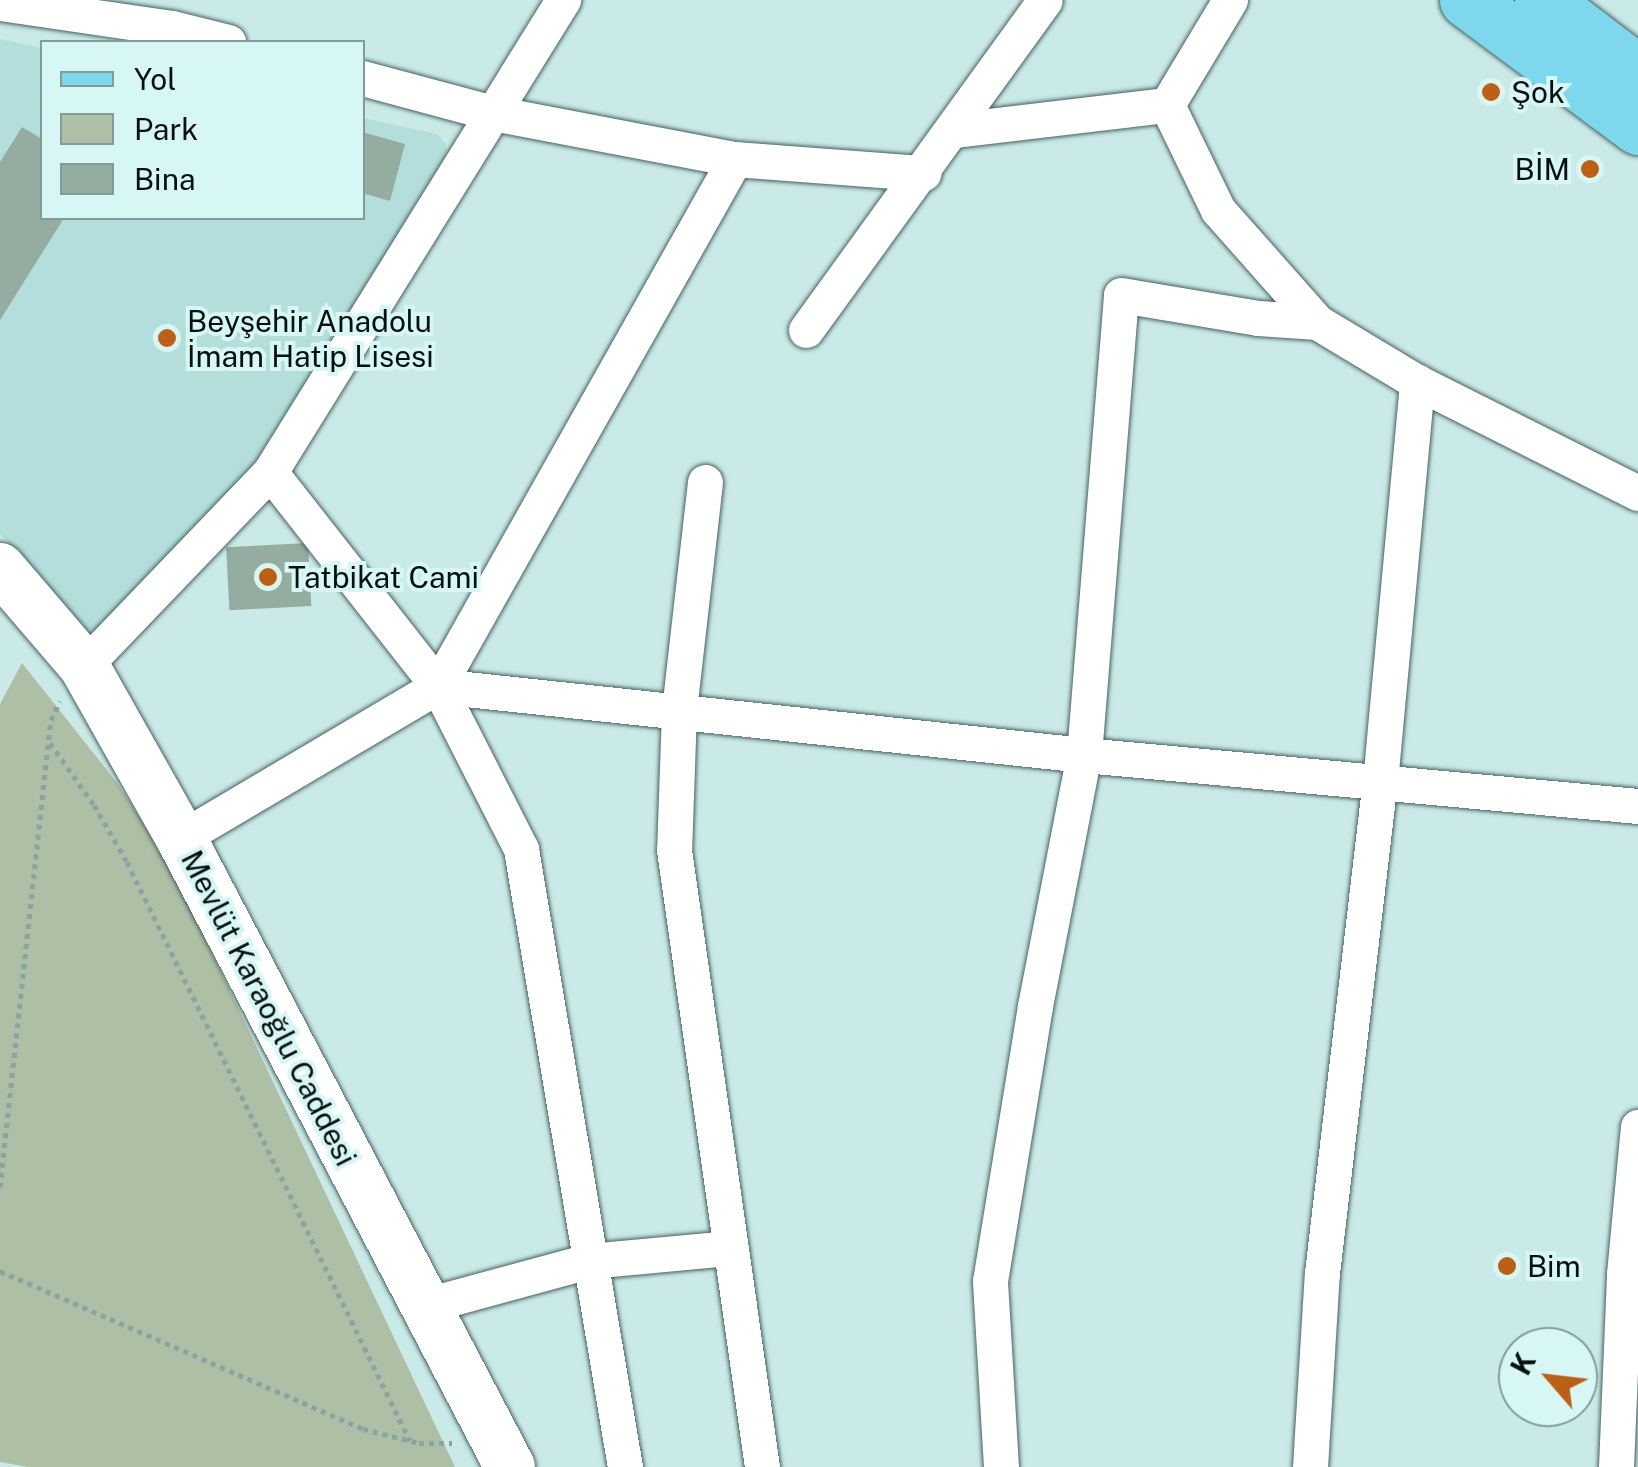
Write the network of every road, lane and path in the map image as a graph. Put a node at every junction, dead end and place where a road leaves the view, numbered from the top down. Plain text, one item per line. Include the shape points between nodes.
1 (563, 0) edge
2 (1045, 0) edge
3 (1230, 0) edge
4 (1467, 0) edge
5 (1542, 0) edge
6 (0, 3) edge
7 (71, 6) edge
8 (180, 14) edge
9 (225, 40) edge
10 (1638, 72) edge
11 (365, 79) edge
12 (1167, 105) junction
13 (493, 113) junction
14 (1638, 127) edge
15 (954, 130) junction
16 (735, 159) junction
17 (923, 174) junction
18 (1318, 322) junction
19 (806, 330) dead end
20 (1416, 382) junction
21 (270, 472) junction
22 (705, 482) dead end
23 (1638, 493) edge
24 (0, 568) edge
25 (84, 666) junction
26 (438, 686) junction
27 (679, 710) junction
28 (50, 743) junction
29 (1084, 755) junction
30 (1380, 782) junction
31 (1638, 806) edge
32 (182, 838) junction
33 (1638, 1127) edge
34 (0, 1187) edge
35 (730, 1248) junction
36 (589, 1261) junction
37 (0, 1271) edge
38 (423, 1306) junction
39 (410, 1441) junction
40 (501, 1452) edge
41 (624, 1467) edge
42 (762, 1467) edge
43 (1001, 1467) edge
44 (1310, 1467) edge
45 (1616, 1467) edge

1 - 13 street
2 - 15 street
3 - 12 street
4 - 14 main road
5 - 10 main road
6 - 7 street
7 - 8 street
8 - 9 street
11 - 13 street
12 - 15 street
12 - 18 street via 1218,210
13 - 16 street
13 - 21 street
15 - 17 street
16 - 17 street
16 - 26 street
17 - 19 street
18 - 20 street
18 - 29 street via 1121,295
20 - 23 street
20 - 30 street
21 - 25 street
21 - 26 street
22 - 27 street
24 - 25 main road, Mevlüt Karaoğlu Caddesi
25 - 28 path via 70,678 51,720
25 - 32 main road, Mevlüt Karaoğlu Caddesi
26 - 27 street
26 - 32 street
26 - 36 street via 520,849
27 - 29 street
27 - 35 street via 674,850
28 - 34 path
28 - 39 path via 127,862
29 - 30 street
29 - 43 street via 990,1281
30 - 31 street
30 - 44 street via 1322,1273
32 - 38 main road, Mevlüt Karaoğlu Caddesi
33 - 45 street
35 - 36 street
35 - 42 street
36 - 38 street
36 - 41 street
37 - 39 path via 363,1430
38 - 40 main road, Mevlüt Karaoğlu Caddesi
39 - 40 path

